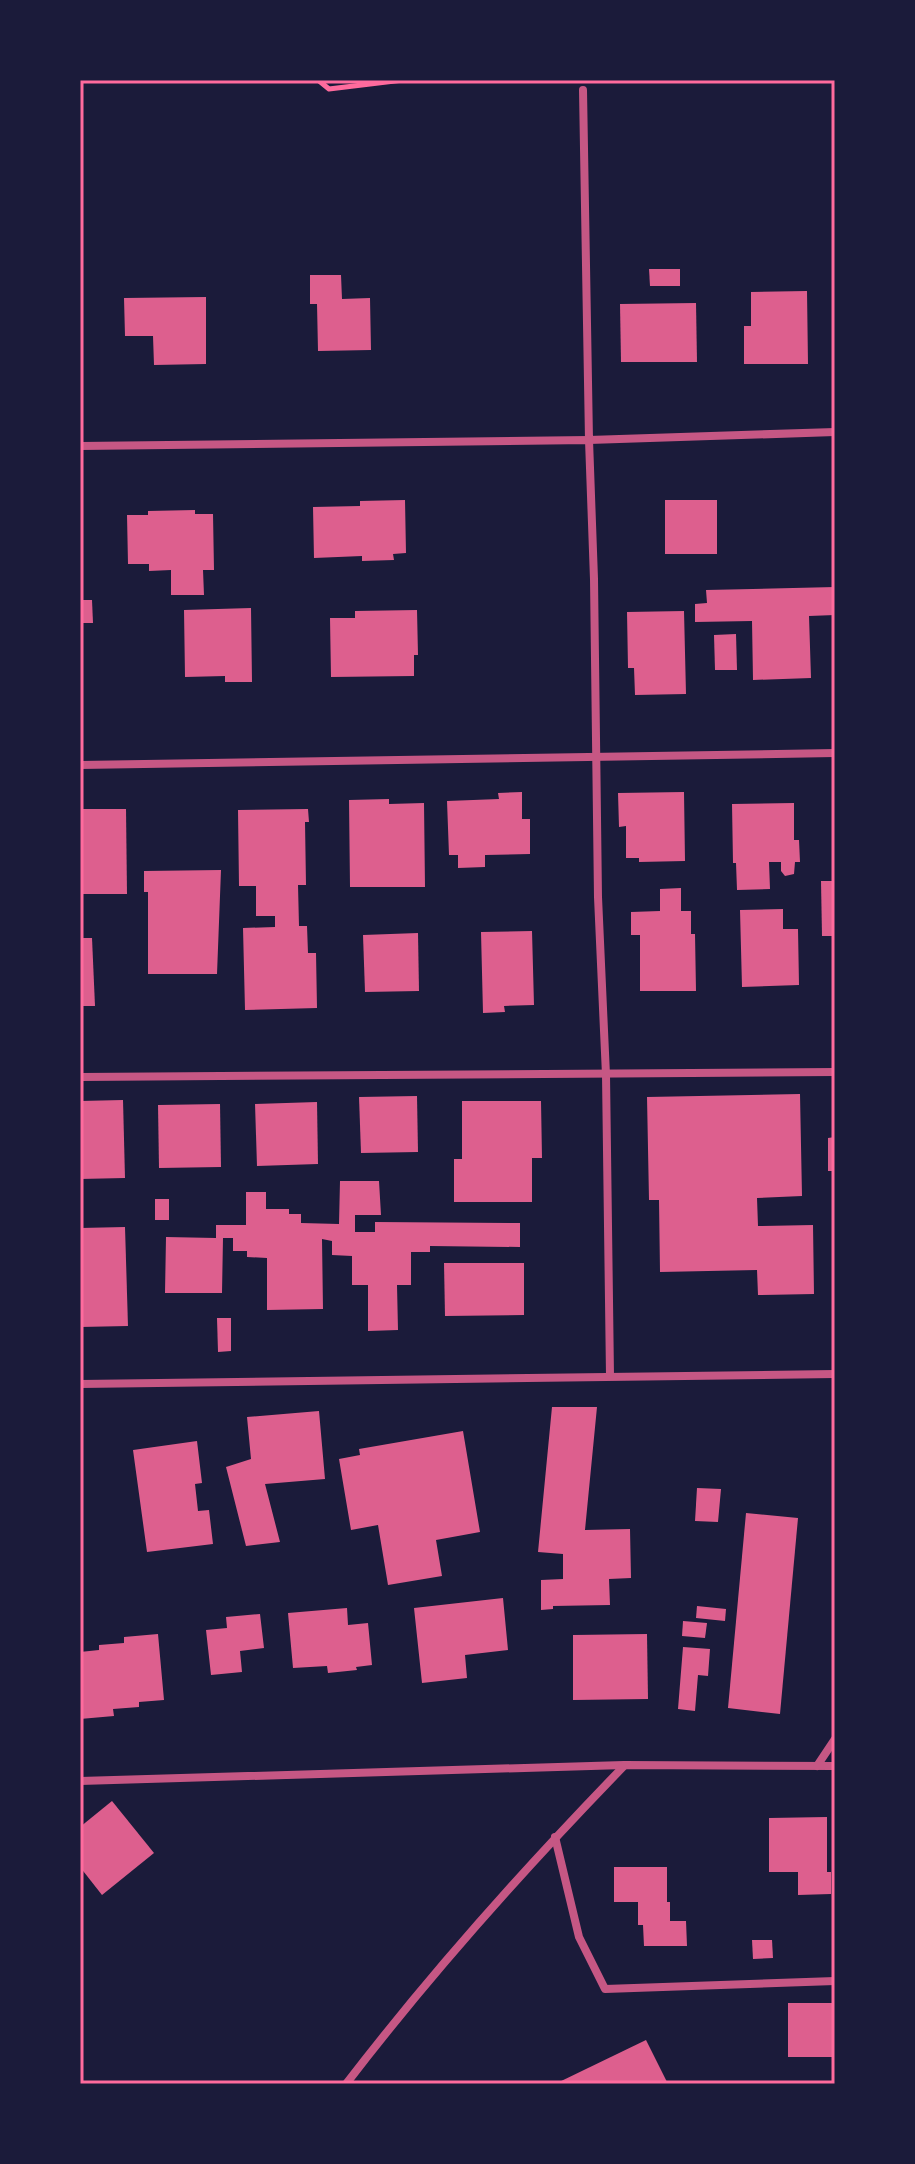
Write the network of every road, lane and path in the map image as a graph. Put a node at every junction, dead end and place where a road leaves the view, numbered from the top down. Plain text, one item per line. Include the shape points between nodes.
1 (318, 80) edge
2 (403, 80) edge
3 (583, 90) dead end
4 (835, 432) edge
5 (589, 440) junction
6 (80, 446) edge
7 (835, 753) edge
8 (594, 757) junction
9 (80, 765) edge
10 (835, 1072) edge
11 (606, 1075) junction
12 (80, 1077) edge
13 (835, 1374) edge
14 (610, 1376) junction
15 (80, 1384) edge
16 (835, 1739) edge
17 (624, 1765) junction
18 (817, 1766) junction
19 (835, 1766) edge
20 (80, 1781) edge
21 (555, 1837) junction
22 (835, 1981) edge
23 (346, 2084) edge

1 - 2 path via 329,89
3 - 5 street
4 - 5 street
5 - 6 street
5 - 8 street
7 - 8 street
8 - 9 street
8 - 11 street
10 - 11 street
11 - 12 street
11 - 14 street
13 - 14 street
14 - 15 street
16 - 18 street
17 - 18 street
17 - 20 street
17 - 21 street
18 - 19 street
21 - 22 street via 579,1937 605,1989
21 - 23 street via 404,2009

